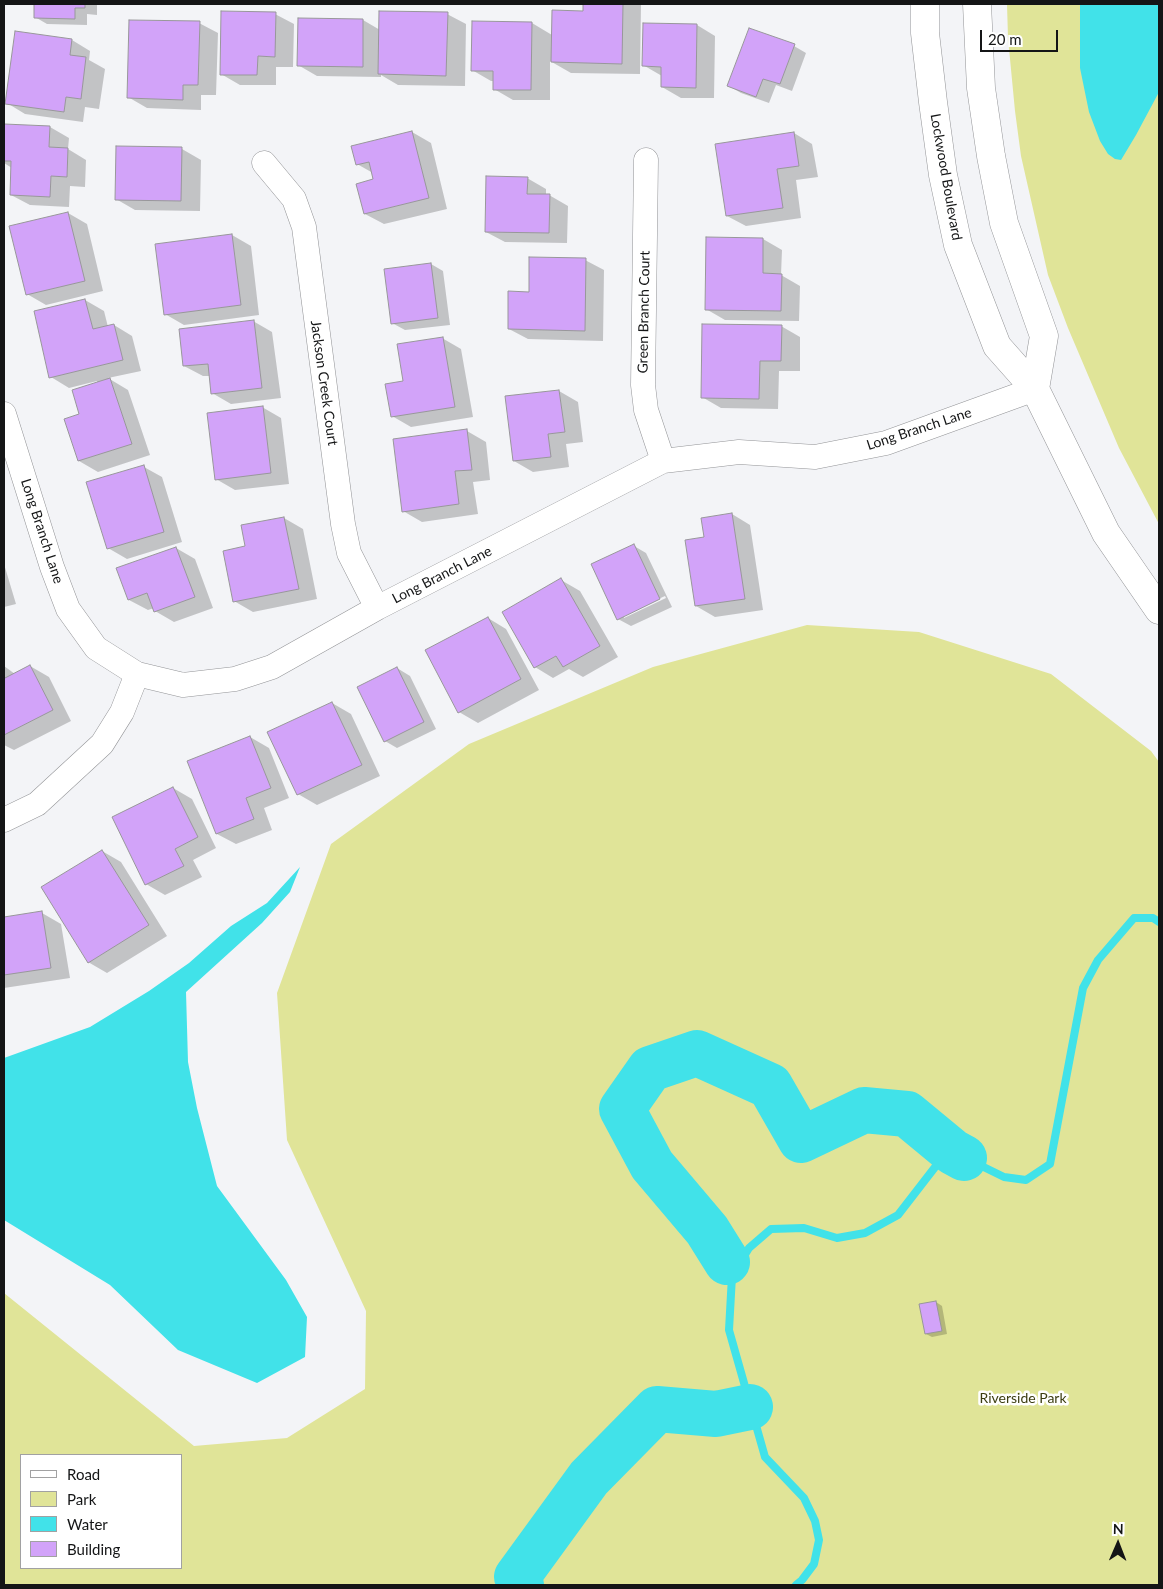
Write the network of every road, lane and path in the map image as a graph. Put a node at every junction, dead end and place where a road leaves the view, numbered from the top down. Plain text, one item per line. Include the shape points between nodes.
1 (925, 4) edge
2 (977, 4) edge
3 (646, 160) dead end
4 (264, 164) dead end
5 (1035, 389) junction
6 (4, 414) edge
7 (10, 455) edge
8 (663, 462) junction
9 (377, 608) junction
10 (1159, 610) edge
11 (137, 674) junction
12 (4, 820) edge

1 - 5 main road, Lockwood Boulevard via 933,102 943,175 958,245 997,346
2 - 5 main road via 981,88 1004,223 1044,336
3 - 8 street, Green Branch Court via 643,385 646,410
4 - 9 street, Jackson Creek Court via 294,199 304,227 343,524 349,552
5 - 8 street, Long Branch Lane via 886,443 815,457 739,452
5 - 10 main road, Lockwood Boulevard via 1106,533
6 - 7 street, Long Branch Lane
7 - 11 street, Long Branch Lane via 68,609 96,648
8 - 9 street, Long Branch Lane
9 - 11 street, Long Branch Lane via 272,667 235,679 183,685
11 - 12 street via 122,712 102,744 37,804

